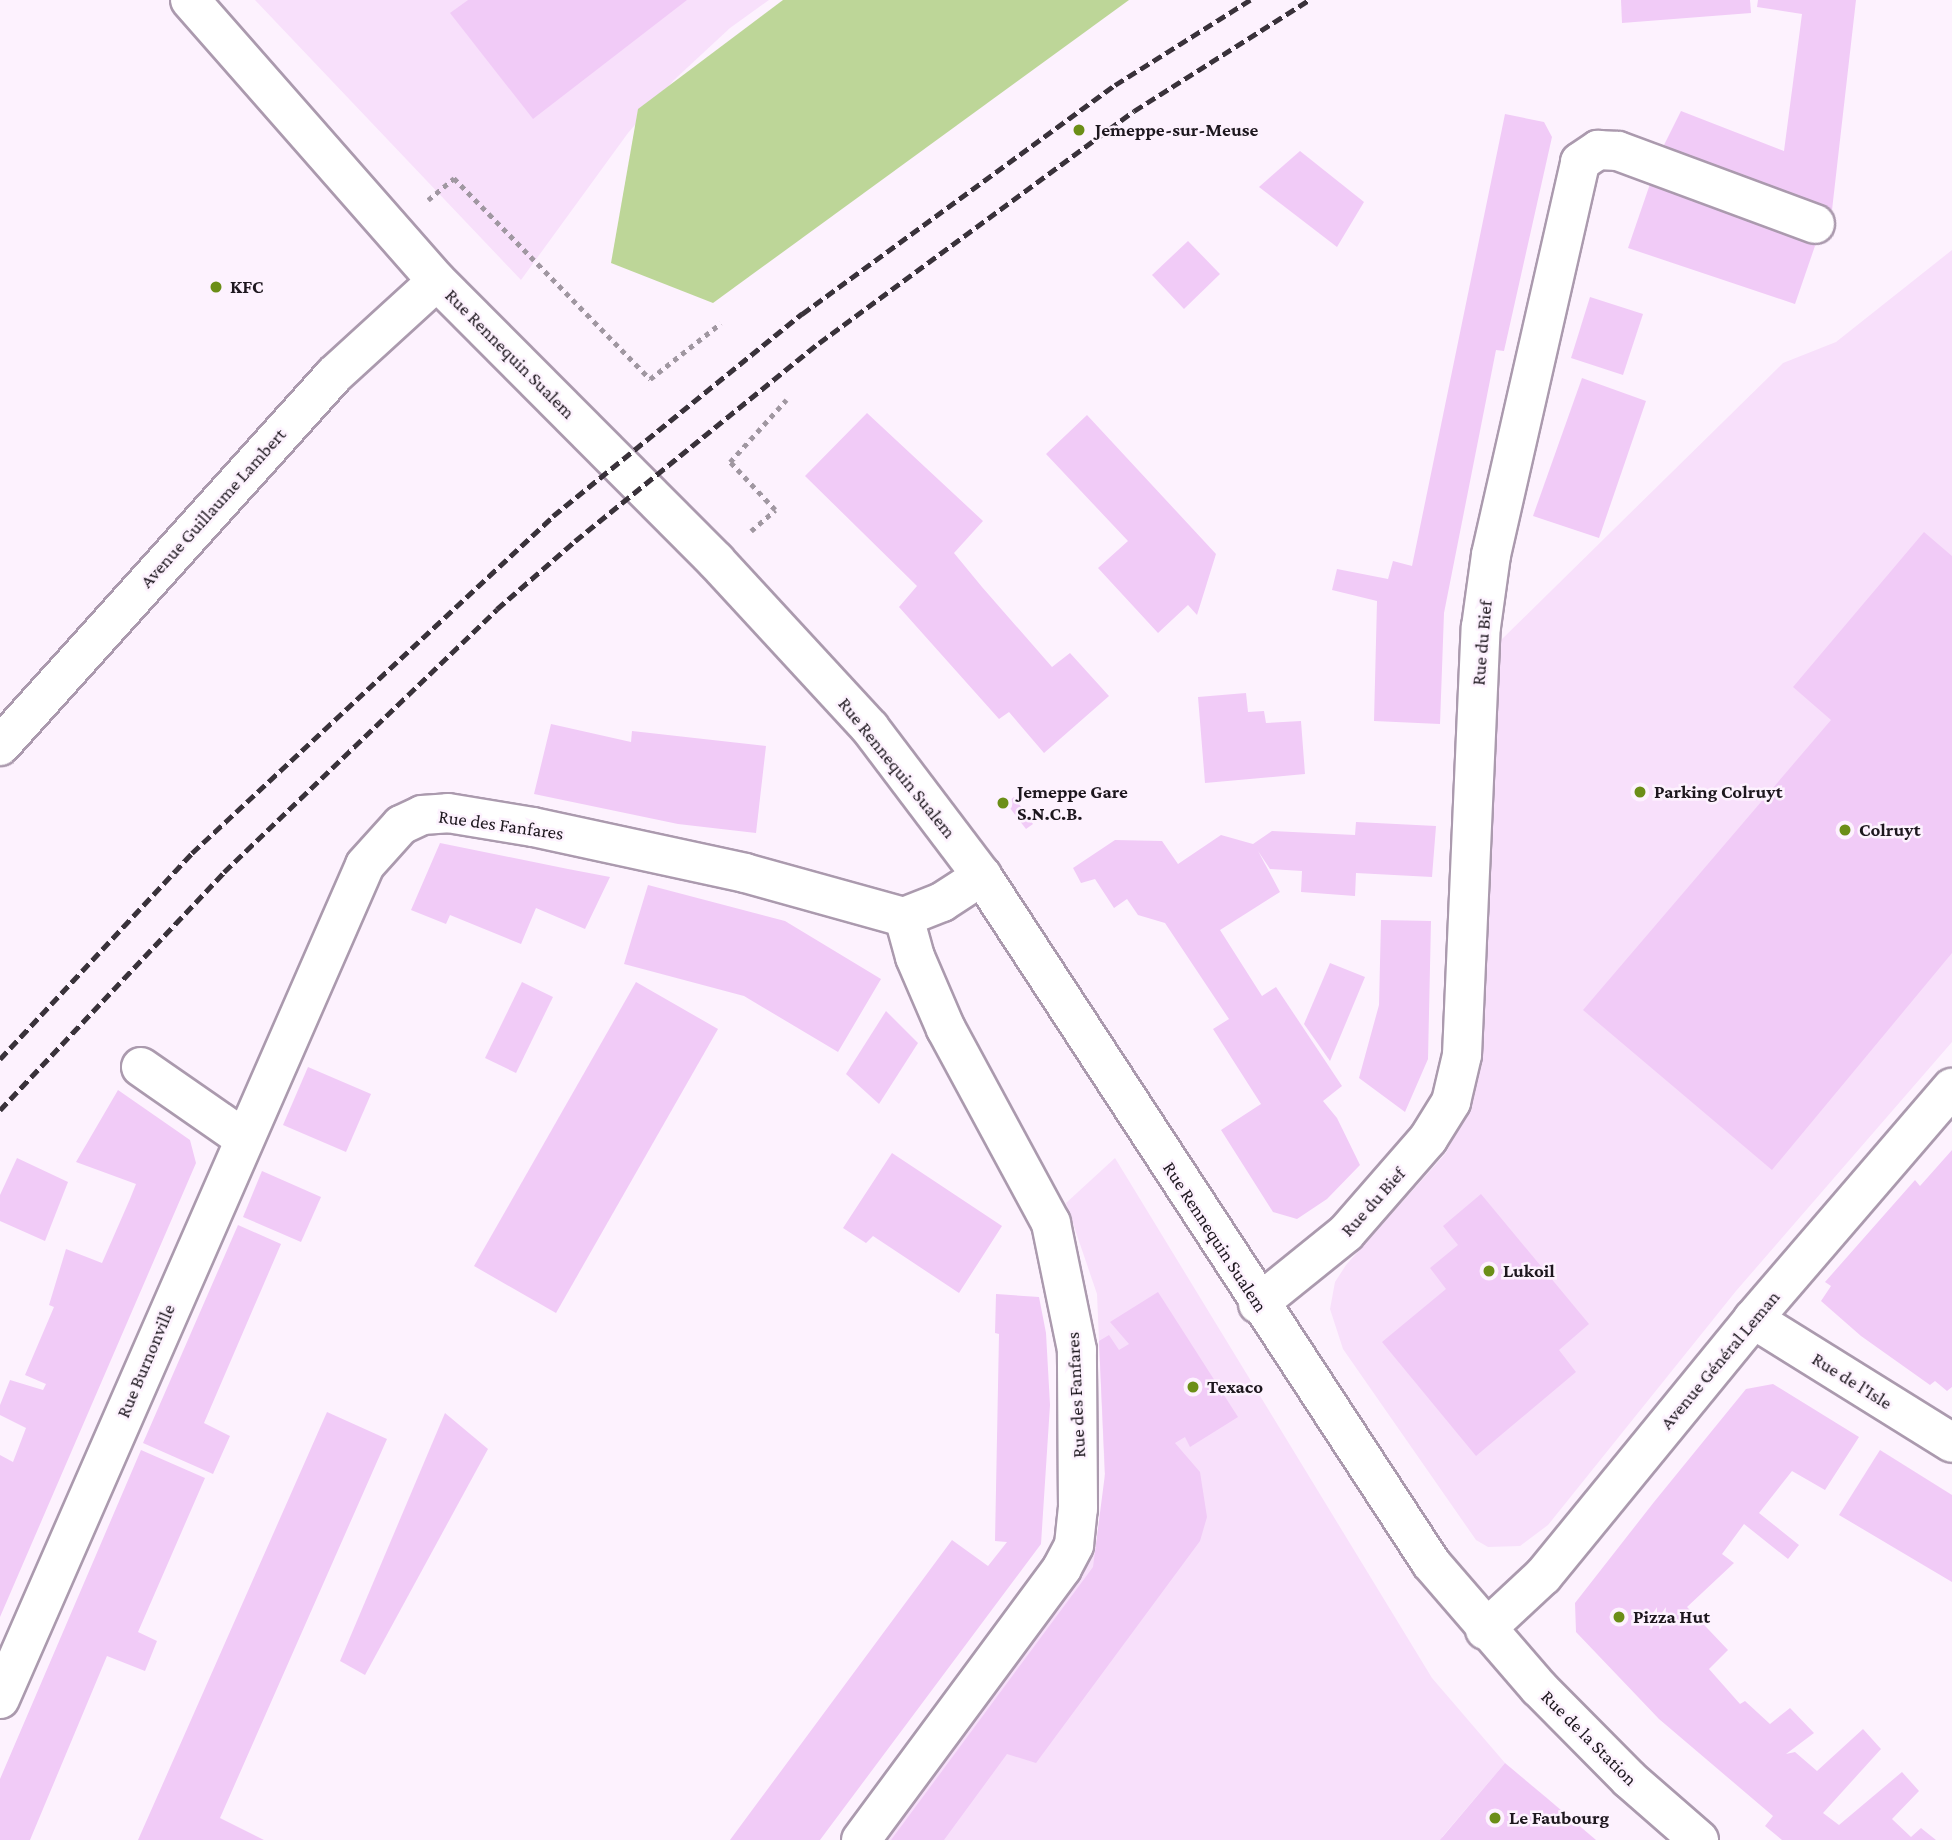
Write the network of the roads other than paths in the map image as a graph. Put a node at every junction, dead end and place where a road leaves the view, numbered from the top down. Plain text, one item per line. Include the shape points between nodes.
1 (190, 0) edge
2 (1815, 224) dead end
3 (437, 281) junction
4 (16, 703) edge
5 (0, 746) edge
6 (982, 876) junction
7 (904, 917) junction
8 (141, 1067) dead end
9 (1952, 1088) edge
10 (243, 1138) junction
11 (1258, 1304) junction
12 (1753, 1319) junction
13 (1952, 1443) edge
14 (1485, 1630) junction
15 (0, 1699) edge
16 (860, 1840) edge
17 (1699, 1840) edge

1 - 3 street, Rue Rennequin Sualem
2 - 11 street, Rue du Bief via 1618,151 1598,150 1580,162 1491,555 1462,1055 1451,1102 1428,1139 1346,1233
3 - 4 street, Avenue Guillaume Lambert via 334,375
3 - 6 street, Rue Rennequin Sualem via 716,561 861,718
4 - 5 street, Avenue Guillaume Lambert
6 - 7 street via 943,902
6 - 11 street, Rue Rennequin Sualem
7 - 10 street, Rue des Fanfares via 745,873 533,827 448,813 422,815 382,842 365,865
7 - 16 street, Rue des Fanfares via 915,957 946,1029 1051,1223 1077,1350 1078,1509 1074,1545 1062,1568
8 - 10 street
9 - 12 street, Avenue Général Leman
10 - 15 street, Rue Burnonville
11 - 14 street, Rue Rennequin Sualem via 1431,1563
12 - 13 street, Rue de l'Isle
12 - 14 street, Avenue Général Leman via 1543,1576
14 - 17 street, Rue de la Station via 1629,1779

